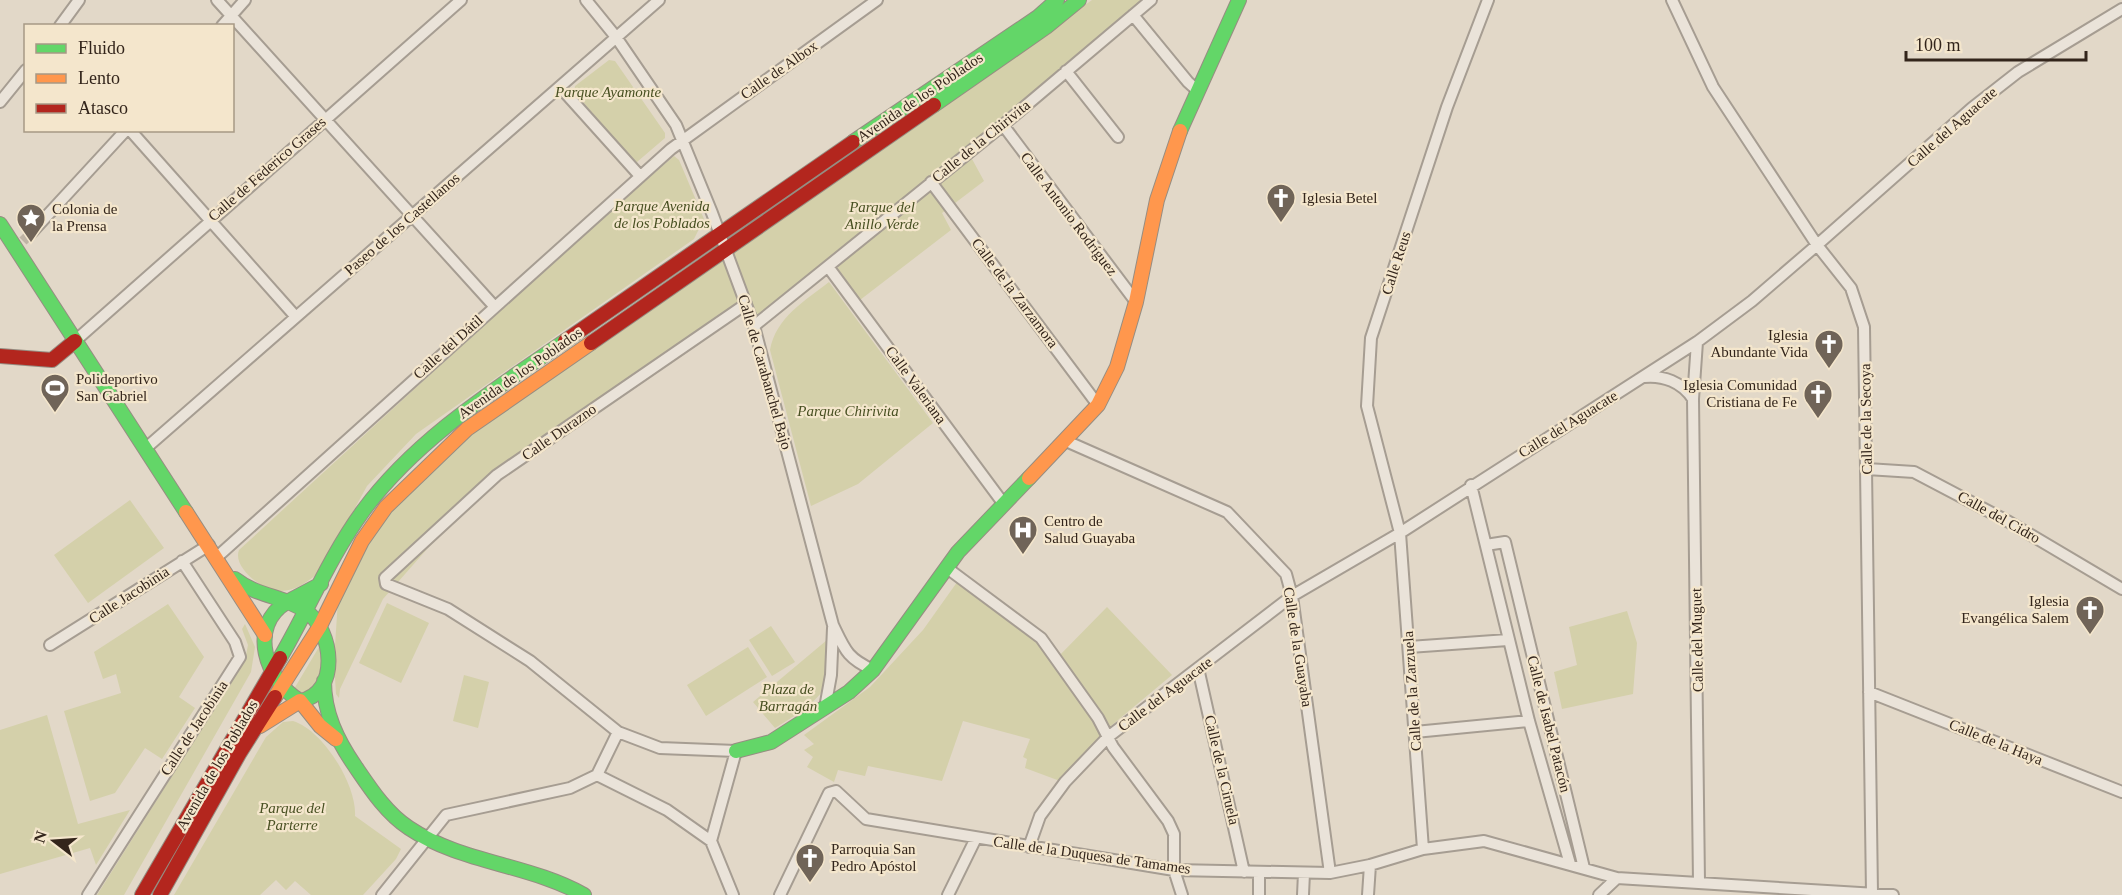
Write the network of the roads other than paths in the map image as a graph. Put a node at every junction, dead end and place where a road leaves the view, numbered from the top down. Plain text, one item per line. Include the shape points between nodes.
1 (79, 0) edge
2 (217, 0) edge
3 (245, 0) edge
4 (461, 0) edge
5 (659, 0) edge
6 (876, 0) edge
7 (1056, 0) edge
8 (1079, 0) edge
9 (1151, 0) edge
10 (1239, 0) edge
11 (1488, 0) edge
12 (1672, 0) edge
13 (593, 3) edge
14 (2122, 9) edge
15 (231, 15) junction
16 (1133, 15) junction
17 (61, 24) edge
18 (224, 24) edge
19 (616, 37) junction
20 (1066, 71) junction
21 (24, 72) edge
22 (560, 87) junction
23 (1198, 91) junction
24 (0, 102) edge
25 (326, 117) junction
26 (1003, 125) junction
27 (126, 132) edge
28 (130, 132) edge
29 (1118, 137) dead end
30 (681, 140) junction
31 (640, 176) junction
32 (931, 182) junction
33 (413, 215) junction
34 (210, 219) junction
35 (0, 224) edge
36 (32, 231) tunnel mouth
37 (719, 233) junction
38 (1817, 245) junction
39 (725, 250) junction
40 (829, 268) junction
41 (1136, 302) junction
42 (746, 304) junction
43 (494, 306) junction
44 (296, 317) junction
45 (754, 326) junction
46 (75, 341) junction
47 (1697, 342) junction
48 (0, 356) edge
49 (1644, 377) junction
50 (1693, 399) junction
51 (1098, 405) junction
52 (1066, 441) junction
53 (146, 448) junction
54 (1867, 469) junction
55 (1471, 485) junction
56 (1003, 503) junction
57 (1400, 533) junction
58 (209, 545) junction
59 (1486, 545) junction
60 (217, 557) junction
61 (182, 561) junction
62 (946, 568) junction
63 (226, 570) junction
64 (1494, 579) junction
65 (1514, 579) junction
66 (322, 584) junction
67 (2122, 589) edge
68 (1292, 596) junction
69 (285, 601) junction
70 (308, 610) junction
71 (833, 625) junction
72 (320, 626) junction
73 (265, 635) junction
74 (1508, 640) junction
75 (50, 645) dead end
76 (1409, 647) junction
77 (1198, 668) junction
78 (873, 670) junction
79 (272, 672) junction
80 (831, 675) junction
81 (324, 681) junction
82 (283, 689) junction
83 (849, 692) junction
84 (1869, 692) junction
85 (300, 701) junction
86 (825, 708) junction
87 (286, 712) junction
88 (1529, 722) junction
89 (320, 726) junction
90 (256, 729) junction
91 (618, 732) junction
92 (1414, 732) junction
93 (1108, 737) junction
94 (339, 742) junction
95 (736, 752) junction
96 (597, 775) junction
97 (1562, 777) junction
98 (1546, 782) junction
99 (2122, 792) edge
100 (426, 837) junction
101 (976, 838) junction
102 (711, 841) junction
103 (1029, 846) junction
104 (1423, 849) junction
105 (1570, 864) junction
106 (1370, 865) junction
107 (1584, 868) junction
108 (1174, 870) junction
109 (1244, 872) junction
110 (1259, 872) junction
111 (1304, 873) junction
112 (1330, 873) junction
113 (1617, 878) junction
114 (1700, 882) junction
115 (1872, 893) junction
116 (88, 895) edge
117 (142, 895) edge
118 (160, 895) edge
119 (382, 895) edge
120 (584, 895) edge
121 (733, 895) edge
122 (780, 895) edge
123 (948, 895) edge
124 (1182, 895) edge
125 (1258, 895) edge
126 (1303, 895) edge
127 (1368, 895) edge
128 (1599, 895) edge
129 (1893, 895) edge

1 - 17 street
2 - 15 street
3 - 15 street
4 - 25 street, Calle de Federico Grases
5 - 19 street, Paseo de los Castellanos
6 - 30 street, Calle de Albox
7 - 37 main road, Avenida de los Poblados via 1038,17
8 - 39 main road, Avenida de los Poblados via 1046,27
9 - 16 street, Calle de la Chirivita
10 - 23 main road
11 - 57 street, Calle Reus via 1447,107 1371,338 1367,406
12 - 38 street, Calle de la Secoya via 1713,87
13 - 19 street, Calle de Carabanchel Bajo
14 - 38 street, Calle del Aguacate via 2018,72
15 - 18 street
15 - 25 street
16 - 20 street, Calle de la Chirivita
16 - 23 street
19 - 22 street, Paseo de los Castellanos
19 - 30 street, Calle de Carabanchel Bajo via 676,125
20 - 26 street, Calle de la Chirivita
20 - 29 street
21 - 24 street
22 - 31 street
22 - 33 street, Paseo de los Castellanos
23 - 41 main road via 1165,172
25 - 33 street
25 - 34 street, Calle de Federico Grases
26 - 32 street, Calle de la Chirivita
26 - 41 street, Calle Antonio Rodríguez
27 - 36 street
28 - 34 street
30 - 31 street, Calle del Dátil
30 - 37 street, Calle de Carabanchel Bajo
31 - 43 street, Calle del Dátil
32 - 40 street, Calle de la Chirivita
32 - 51 street, Calle de la Zarzamora
33 - 43 street
33 - 44 street, Paseo de los Castellanos
34 - 44 street
34 - 46 street, Calle de Federico Grases
35 - 46 main road via 20,245
37 - 39 street, Calle de Carabanchel Bajo
37 - 66 main road, Avenida de los Poblados via 415,451 351,528
38 - 47 street, Calle del Aguacate
38 - 54 street, Calle de la Secoya via 1851,288 1864,327
39 - 42 street, Calle de Carabanchel Bajo
39 - 72 main road, Avenida de los Poblados via 467,429 425,466 386,507 362,542
40 - 45 street, Calle de la Chirivita
40 - 56 street, Calle Valeriana
41 - 51 main road via 1117,367
42 - 45 street, Calle de Carabanchel Bajo
42 - 91 street, Calle Durazno via 497,475 385,578 386,584 448,609 531,662
43 - 60 street, Calle del Dátil
44 - 53 street, Paseo de los Castellanos
45 - 71 street, Calle de Carabanchel Bajo
46 - 48 main road via 52,360
46 - 53 main road
47 - 49 street, Calle del Aguacate
47 - 50 street, Calle del Muguet
49 - 50 street via 1674,382
49 - 55 street, Calle del Aguacate
50 - 114 street, Calle del Muguet
51 - 52 main road
52 - 56 main road
52 - 68 street, Calle de la Guayaba via 1227,512 1286,574
53 - 58 main road
54 - 67 street, Calle del Cidro via 1914,472
54 - 84 street, Calle de la Secoya
55 - 57 street, Calle del Aguacate
55 - 59 street, Calle de Isabel Patacón
56 - 62 main road
57 - 68 street, Calle del Aguacate
57 - 76 street, Calle de la Zarzuela
58 - 60 main road
58 - 61 street, Calle Jacobinia
59 - 64 street, Calle de Isabel Patacón
59 - 65 street, Calle de Isabel Patacón via 1505,542
60 - 63 main road
61 - 75 street, Calle Jacobinia
61 - 116 street, Calle de Jacobinia via 236,642 240,657
62 - 78 main road
62 - 93 street via 1041,638
63 - 69 main road via 244,588
63 - 73 main road
64 - 65 street
64 - 74 street, Calle de Isabel Patacón
65 - 97 street, Calle de Isabel Patacón
66 - 69 main road via 308,594
66 - 70 main road, Avenida de los Poblados
68 - 77 street, Calle del Aguacate
68 - 112 street, Calle de la Guayaba
69 - 70 main road
69 - 73 main road via 271,616
70 - 72 main road
70 - 79 main road, Avenida de los Poblados
71 - 78 street via 846,654
71 - 80 street
72 - 81 main road via 329,652
72 - 82 main road, Avenida de los Poblados
73 - 79 main road
74 - 76 street
74 - 88 street, Calle de Isabel Patacón
76 - 92 street, Calle de la Zarzuela
77 - 93 street, Calle del Aguacate
77 - 109 street, Calle de la Ciruela
78 - 83 main road
79 - 82 main road
79 - 117 main road, Avenida de los Poblados
80 - 83 street via 837,685
80 - 86 street
81 - 85 main road, Avenida de los Poblados via 311,698
81 - 94 main road via 326,709
82 - 85 main road
82 - 90 main road, Avenida de los Poblados
83 - 86 main road
84 - 99 street, Calle de la Haya
84 - 115 street, Calle de la Secoya
85 - 87 main road, Avenida de los Poblados
85 - 89 main road
86 - 95 main road via 771,742
87 - 89 main road
87 - 90 main road, Avenida de los Poblados
88 - 92 street
88 - 98 street, Calle de Isabel Patacón
89 - 94 main road
90 - 118 main road, Avenida de los Poblados
91 - 95 street via 660,748
91 - 96 street
92 - 104 street, Calle de la Zarzuela
93 - 103 street, Calle del Aguacate via 1065,782 1040,816
93 - 108 street via 1168,821 1174,834
94 - 100 main road via 387,808 408,828
95 - 102 street
96 - 100 street via 570,788 446,815
96 - 102 street via 667,810
97 - 98 street
97 - 107 street, Calle de Isabel Patacón
98 - 105 street, Calle de Isabel Patacón
100 - 119 street
100 - 120 main road via 556,880
101 - 103 street, Calle de la Duquesa de Tamames
101 - 122 street, Calle de la Duquesa de Tamames via 866,819 836,791 829,793
101 - 123 street
102 - 121 street
103 - 108 street, Calle de la Duquesa de Tamames
104 - 105 street, Calle de la Duquesa de Tamames via 1484,841
104 - 106 street, Calle de la Duquesa de Tamames
105 - 107 street, Calle de la Duquesa de Tamames
106 - 112 street, Calle de la Duquesa de Tamames
106 - 127 street
107 - 113 street, Calle de la Duquesa de Tamames
108 - 109 street, Calle de la Duquesa de Tamames
108 - 124 street
109 - 110 street, Calle de la Duquesa de Tamames
110 - 111 street, Calle de la Duquesa de Tamames
110 - 125 street
111 - 112 street, Calle de la Duquesa de Tamames
111 - 126 street
113 - 114 street, Calle de la Duquesa de Tamames
113 - 128 street
114 - 115 street, Calle de la Duquesa de Tamames
115 - 129 street, Calle de la Duquesa de Tamames

